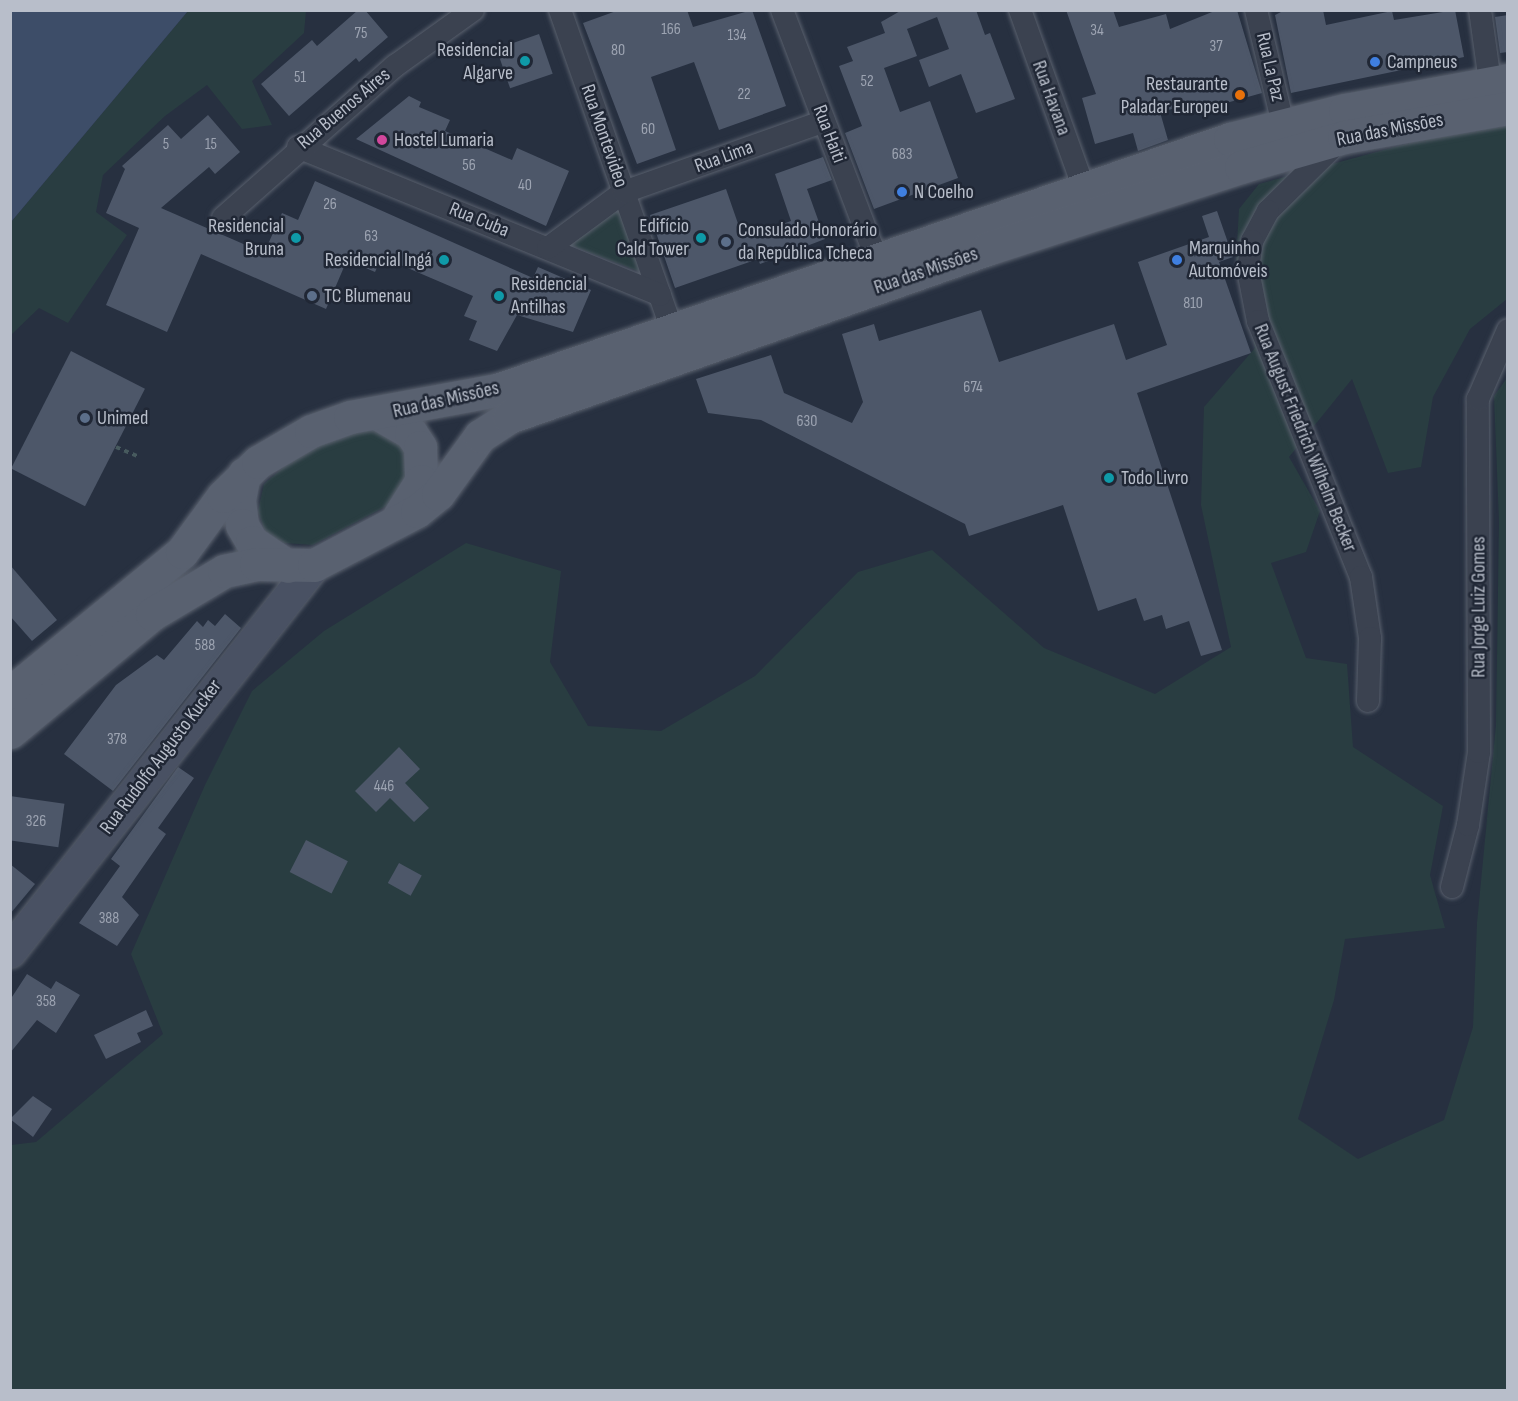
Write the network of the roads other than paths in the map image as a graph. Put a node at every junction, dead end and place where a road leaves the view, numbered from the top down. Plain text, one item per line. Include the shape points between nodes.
1 (473, 10) edge
2 (560, 10) edge
3 (782, 10) edge
4 (1020, 10) edge
5 (1256, 10) edge
6 (1480, 10) edge
7 (1502, 90) edge
8 (824, 121) junction
9 (1283, 124) junction
10 (1344, 137) junction
11 (298, 147) junction
12 (1083, 186) junction
13 (624, 192) junction
14 (223, 218) dead end
15 (1067, 224) junction
16 (548, 248) junction
17 (876, 258) junction
18 (660, 295) junction
19 (672, 329) junction
20 (1508, 330) edge
21 (380, 415) junction
22 (244, 474) junction
23 (391, 527) junction
24 (301, 566) junction
25 (10, 693) edge
26 (1368, 701) dead end
27 (10, 732) edge
28 (1452, 887) dead end
29 (10, 952) edge

1 - 11 street, Rua Buenos Aires via 395,66
2 - 13 street, Rua Montevideo
3 - 8 street, Rua Haiti
4 - 12 street, Rua Havana
5 - 9 street, Rua La Paz
6 - 7 street
7 - 9 main road, Rua das Missões
7 - 10 main road, Rua das Missões
8 - 13 street, Rua Lima
8 - 17 street, Rua Haiti
9 - 12 main road, Rua das Missões
10 - 15 main road, Rua das Missões
10 - 26 street, Rua August Friedrich Wilhelm Becker via 1304,171 1268,211 1252,241 1248,270 1258,321 1361,577 1370,638
11 - 14 street, Rua Buenos Aires
11 - 16 street, Rua Cuba
12 - 15 main road
12 - 17 main road, Rua das Missões
13 - 16 street, Rua Lima
13 - 18 street, Rua Montevideo
15 - 23 main road, Rua das Missões via 508,417 480,436 438,494
16 - 18 street, Rua Cuba
17 - 19 main road, Rua das Missões
18 - 19 street, Rua Montevideo
19 - 21 main road, Rua das Missões via 497,390
20 - 28 street, Rua Jorge Luiz Gomes via 1478,399 1479,752 1468,825
21 - 22 main road via 350,417 311,431
21 - 23 main road via 411,433 423,464 421,481
22 - 24 main road via 239,500 242,525 260,549
22 - 25 main road via 182,552
23 - 24 main road
24 - 27 main road via 241,566 188,592 152,614
24 - 29 street, Rua Rudolfo Augusto Kucker

